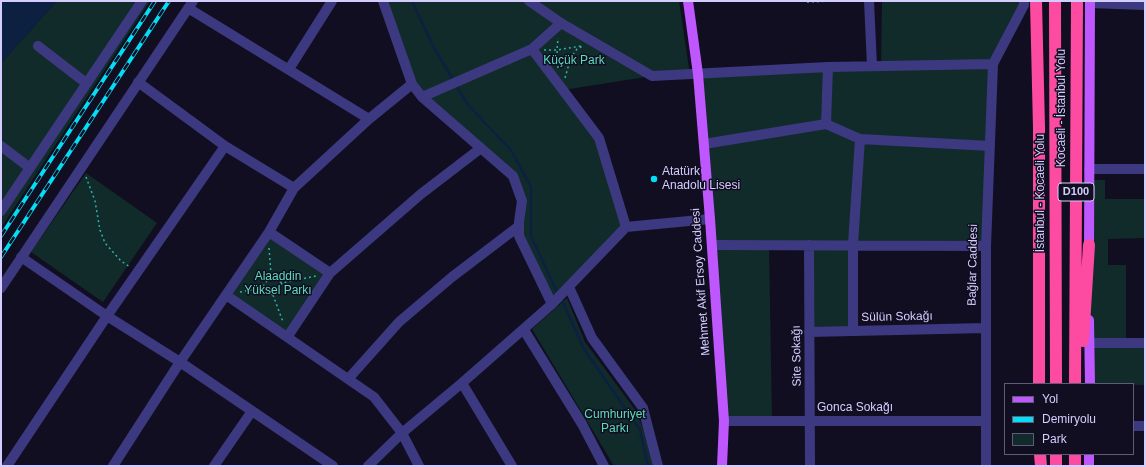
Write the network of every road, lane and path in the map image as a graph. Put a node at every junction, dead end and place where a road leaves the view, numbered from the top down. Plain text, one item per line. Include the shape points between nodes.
1 (142, 1) edge
2 (332, 1) edge
3 (383, 1) edge
4 (529, 1) edge
5 (688, 1) edge
6 (834, 1) edge
7 (869, 1) edge
8 (1024, 1) edge
9 (1036, 1) edge
10 (1055, 1) edge
11 (1077, 1) edge
12 (807, 2) dead end
13 (1090, 2) edge
14 (190, 4) edge
15 (1145, 5) edge
16 (561, 23) junction
17 (38, 46) dead end
18 (532, 49) junction
19 (557, 50) junction
20 (993, 64) junction
21 (872, 66) junction
22 (828, 67) junction
23 (558, 68) dead end
24 (289, 69) junction
25 (698, 74) junction
26 (138, 82) junction
27 (86, 83) junction
28 (412, 84) junction
29 (562, 90) junction
30 (422, 97) junction
31 (368, 119) junction
32 (826, 124) junction
33 (860, 139) junction
34 (704, 144) junction
35 (1, 146) edge
36 (225, 146) junction
37 (990, 146) junction
38 (481, 148) junction
39 (81, 166) junction
40 (30, 168) junction
41 (1089, 169) junction
42 (1145, 169) edge
43 (294, 188) junction
44 (1, 211) edge
45 (710, 219) junction
46 (519, 226) junction
47 (626, 227) junction
48 (269, 232) junction
49 (853, 244) junction
50 (712, 245) junction
51 (809, 245) junction
52 (1089, 245) junction
53 (986, 246) junction
54 (21, 257) junction
55 (138, 270) junction
56 (330, 273) junction
57 (271, 275) junction
58 (282, 282) junction
59 (569, 287) junction
60 (1, 288) edge
61 (262, 288) junction
62 (226, 295) junction
63 (273, 295) junction
64 (552, 304) junction
65 (107, 316) junction
66 (985, 328) junction
67 (524, 330) junction
68 (852, 331) junction
69 (809, 332) junction
70 (288, 336) junction
71 (1090, 343) junction
72 (1145, 343) edge
73 (180, 362) junction
74 (349, 378) junction
75 (1039, 383) edge
76 (1056, 383) edge
77 (1075, 383) edge
78 (1080, 383) edge
79 (1090, 383) edge
80 (462, 384) junction
81 (252, 411) junction
82 (724, 421) junction
83 (985, 421) junction
84 (811, 422) junction
85 (1134, 426) edge
86 (1145, 426) edge
87 (402, 433) junction
88 (1040, 455) edge
89 (1056, 455) edge
90 (1089, 455) edge
91 (7, 466) edge
92 (113, 466) edge
93 (214, 466) edge
94 (333, 466) edge
95 (368, 466) edge
96 (419, 466) edge
97 (512, 466) edge
98 (604, 466) edge
99 (658, 466) edge
100 (722, 466) edge
101 (810, 466) edge
102 (986, 466) edge
103 (1041, 466) edge
104 (1056, 466) edge
105 (1089, 466) edge

1 - 27 street
2 - 24 street
3 - 28 street
4 - 16 street
5 - 25 main road, Mehmet Akif Ersoy Caddesi
6 - 12 path
7 - 21 street
8 - 20 street
9 - 75 highway via 1039,128
10 - 76 highway, İstanbul - Kocaeli Yolu / D100
11 - 77 highway, Kocaeli - İstanbul Yolu / D100
13 - 15 street
13 - 41 main road
14 - 24 street
14 - 26 street
16 - 18 street
16 - 19 path
16 - 25 street via 652,76
17 - 27 street
18 - 19 path
18 - 29 street
18 - 30 street
19 - 23 path
19 - 29 path via 585,45 571,57
20 - 21 street
20 - 37 street, Bağlar Caddesi
21 - 22 street
22 - 25 street
22 - 32 street
24 - 31 street
25 - 34 main road, Mehmet Akif Ersoy Caddesi
26 - 36 street
26 - 39 street
27 - 40 street
28 - 30 street
28 - 31 street
29 - 47 street via 599,138
30 - 38 street
31 - 43 street
32 - 33 street
32 - 34 street
33 - 37 street
33 - 49 street
34 - 45 main road, Mehmet Akif Ersoy Caddesi
35 - 40 street
36 - 43 street
36 - 55 street
37 - 53 street, Bağlar Caddesi
38 - 46 street via 512,176 522,201
38 - 56 street via 421,194
39 - 54 street
39 - 55 path via 95,201 105,243 121,261
40 - 44 street
41 - 42 street
41 - 52 main road
43 - 48 street
45 - 47 street
45 - 50 main road, Mehmet Akif Ersoy Caddesi
46 - 64 street via 519,236
46 - 74 street via 452,277 399,322
47 - 59 street
48 - 56 street
48 - 57 path
48 - 62 street
49 - 51 street
49 - 53 street
49 - 68 street
50 - 51 street
50 - 82 main road, Mehmet Akif Ersoy Caddesi
51 - 69 street, Site Sokağı
52 - 71 main road
52 - 78 highway
53 - 66 street, Bağlar Caddesi
54 - 60 street
54 - 65 street
55 - 65 street
56 - 58 path
56 - 70 street
57 - 58 path
57 - 61 path
58 - 63 path
59 - 64 street
59 - 99 street via 592,338 643,408
61 - 62 path
61 - 63 path
62 - 70 street
62 - 73 street
63 - 70 path
64 - 67 street
65 - 73 street
65 - 91 street
66 - 68 street, Sülün Sokağı
66 - 83 street, Bağlar Caddesi
67 - 80 street
67 - 98 street via 582,424
68 - 69 street, Sülün Sokağı
69 - 84 street, Site Sokağı
70 - 74 street
71 - 72 street
71 - 79 main road
73 - 81 street
73 - 92 street
74 - 87 street via 374,397
80 - 87 street
80 - 97 street
81 - 93 street
81 - 94 street
82 - 84 street, Gonca Sokağı
82 - 100 main road, Mehmet Akif Ersoy Caddesi
83 - 84 street, Gonca Sokağı
83 - 102 street, Bağlar Caddesi
84 - 101 street, Site Sokağı
85 - 86 street
87 - 95 street
87 - 96 street
88 - 103 highway
89 - 104 highway
90 - 105 main road

